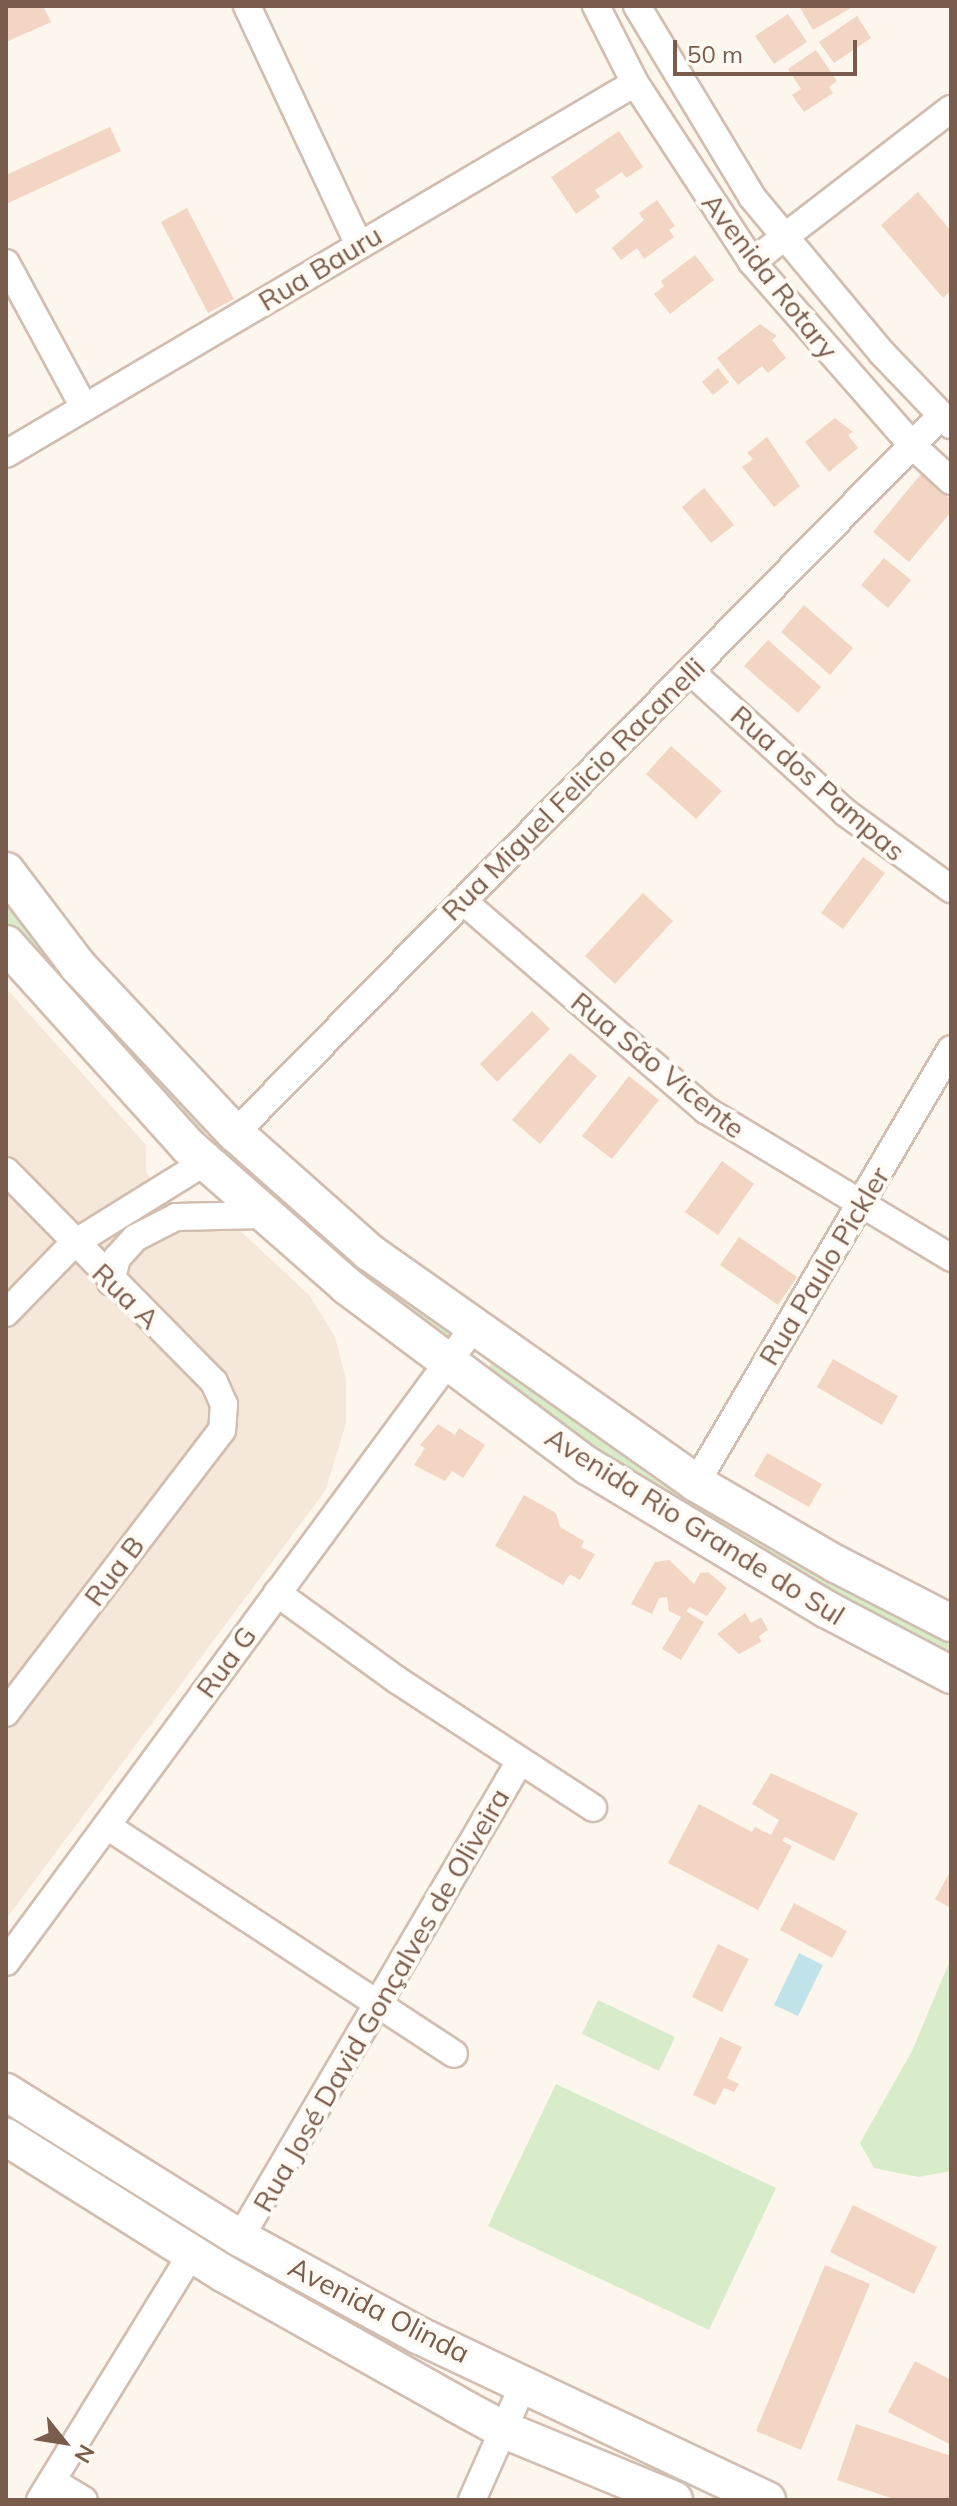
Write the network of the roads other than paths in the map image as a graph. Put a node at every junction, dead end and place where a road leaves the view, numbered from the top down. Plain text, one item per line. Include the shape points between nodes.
1 (247, 6) edge
2 (596, 6) edge
3 (637, 6) edge
4 (635, 83) junction
5 (951, 109) edge
6 (785, 238) junction
7 (359, 245) junction
8 (752, 262) junction
9 (6, 263) edge
10 (84, 407) junction
11 (946, 420) edge
12 (912, 445) junction
13 (6, 454) edge
14 (951, 481) edge
15 (690, 671) junction
16 (6, 871) edge
17 (951, 889) edge
18 (463, 901) junction
19 (6, 944) edge
20 (951, 1049) edge
21 (235, 1133) junction
22 (205, 1162) junction
23 (6, 1171) edge
24 (175, 1185) junction
25 (860, 1206) junction
26 (198, 1214) junction
27 (262, 1215) junction
28 (73, 1244) junction
29 (951, 1258) edge
30 (111, 1282) junction
31 (6, 1313) edge
32 (473, 1328) junction
33 (447, 1362) junction
34 (222, 1430) joint
35 (696, 1483) junction
36 (277, 1593) junction
37 (951, 1623) edge
38 (951, 1675) edge
39 (6, 1713) edge
40 (520, 1761) junction
41 (593, 1808) dead end
42 (107, 1826) junction
43 (6, 1962) edge
44 (376, 2005) junction
45 (454, 2054) dead end
46 (6, 2092) edge
47 (6, 2137) edge
48 (240, 2238) junction
49 (192, 2253) junction
50 (363, 2302) junction
51 (345, 2341) junction
52 (524, 2383) junction
53 (502, 2429) junction
54 (46, 2490) edge
55 (84, 2500) edge
56 (472, 2500) edge
57 (674, 2500) edge
58 (767, 2500) edge

1 - 7 street
2 - 4 street, Avenida Rotary
3 - 6 street, Avenida Rotary via 711,134
4 - 7 street, Rua Bauru
4 - 8 street, Avenida Rotary
5 - 6 street
6 - 8 street
6 - 11 street, Avenida Rotary
7 - 10 street, Rua Bauru
8 - 12 street, Avenida Rotary
9 - 10 street
10 - 13 street, Rua Bauru
11 - 12 street, Rua Miguel Felicio Racanelli
12 - 14 street, Avenida Rotary
12 - 15 street, Rua Miguel Felicio Racanelli
15 - 17 street, Rua dos Pampas via 846,813
15 - 18 street, Rua Miguel Felicio Racanelli
16 - 21 street, Avenida Rio Grande do Sul via 78,966
18 - 21 street, Rua Miguel Felicio Racanelli
18 - 25 street, Rua São Vicente via 706,1110
19 - 22 street, Avenida Rio Grande do Sul
20 - 25 street, Rua Paulo Pickler
21 - 22 street
21 - 32 street, Avenida Rio Grande do Sul via 369,1252
22 - 24 street
22 - 27 street, Avenida Rio Grande do Sul
23 - 28 street, Rua A
24 - 26 street
24 - 28 street
25 - 29 street, Rua São Vicente
25 - 35 street, Rua Paulo Pickler
26 - 27 street
26 - 30 street via 176,1217 135,1238 117,1258
27 - 33 street, Avenida Rio Grande do Sul
28 - 30 street, Rua A
28 - 31 street
30 - 34 street, Rua A via 214,1382 224,1404
32 - 33 street
32 - 35 street, Avenida Rio Grande do Sul
33 - 36 street, Rua G
33 - 38 street, Avenida Rio Grande do Sul via 588,1466 883,1642
34 - 39 street, Rua B
35 - 37 street, Avenida Rio Grande do Sul
36 - 40 street
36 - 42 street, Rua G
40 - 41 street
40 - 44 street, Rua José David Gonçalves de Oliveira
42 - 43 street, Rua G
42 - 44 street
44 - 45 street
44 - 48 street, Rua José David Gonçalves de Oliveira
46 - 48 street, Avenida Olinda
47 - 49 street, Avenida Olinda
48 - 50 street, Avenida Olinda
49 - 51 street, Avenida Olinda
49 - 54 street
50 - 51 street
50 - 52 street, Avenida Olinda
51 - 53 street, Avenida Olinda
52 - 53 street
52 - 58 street, Avenida Olinda
53 - 56 street
53 - 57 street, Avenida Olinda
54 - 55 street

